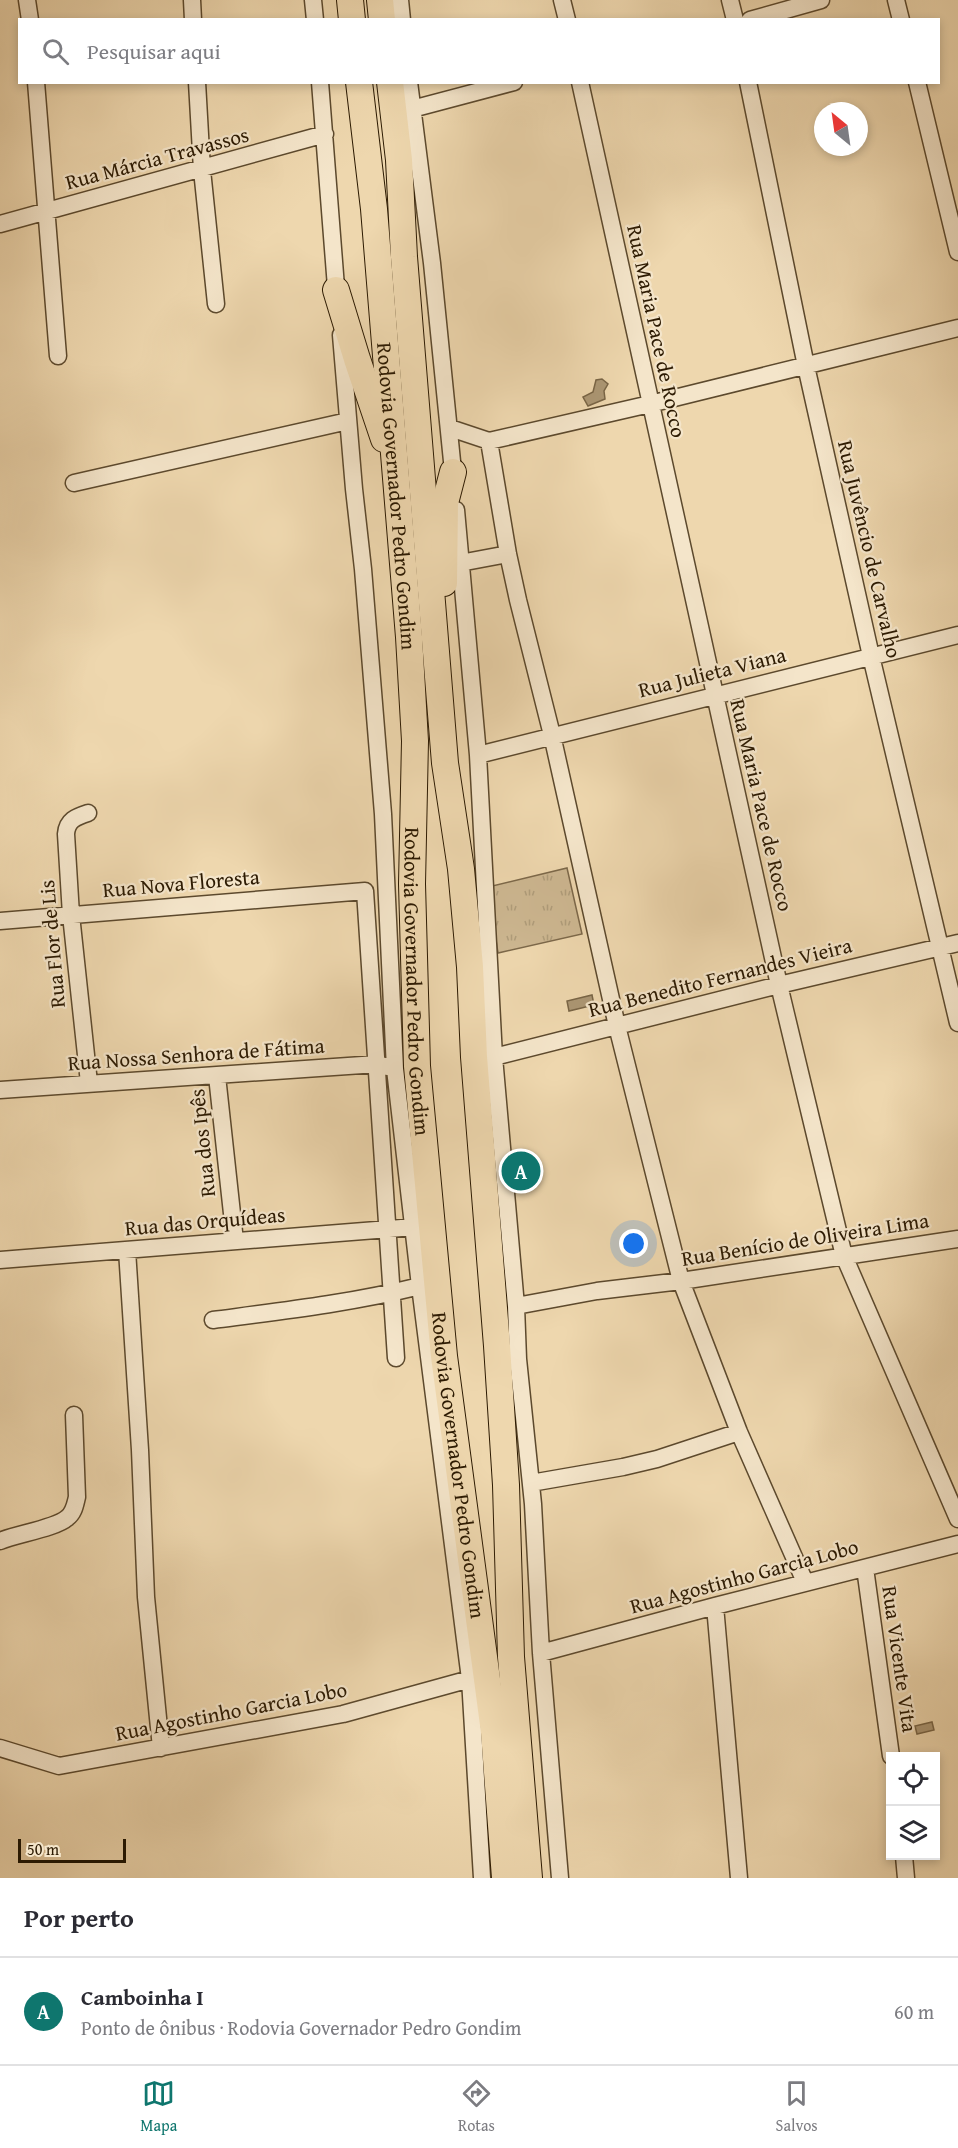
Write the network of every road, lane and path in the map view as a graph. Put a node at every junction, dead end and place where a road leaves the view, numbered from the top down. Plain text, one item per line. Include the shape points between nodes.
1 (27, 0) edge
2 (192, 0) edge
3 (313, 0) edge
4 (350, 0) edge
5 (380, 0) edge
6 (400, 0) edge
7 (562, 0) edge
8 (730, 0) edge
9 (821, 0) edge
10 (897, 0) edge
11 (30, 18) edge
12 (193, 18) edge
13 (315, 18) edge
14 (352, 18) edge
15 (382, 18) edge
16 (402, 18) edge
17 (566, 18) edge
18 (734, 18) edge
19 (757, 18) edge
20 (901, 18) edge
21 (36, 84) edge
22 (196, 84) edge
23 (321, 84) edge
24 (359, 84) edge
25 (390, 84) edge
26 (409, 84) edge
27 (506, 84) edge
28 (580, 84) edge
29 (748, 84) edge
30 (917, 84) edge
31 (412, 109) junction
32 (325, 134) junction
33 (202, 170) junction
34 (46, 211) junction
35 (0, 224) edge
36 (958, 252) edge
37 (336, 290) junction
38 (216, 304) dead end
39 (958, 328) edge
40 (58, 356) dead end
41 (806, 366) junction
42 (650, 404) junction
43 (348, 421) junction
44 (450, 428) junction
45 (489, 441) junction
46 (453, 472) junction
47 (396, 473) junction
48 (74, 483) dead end
49 (508, 554) junction
50 (460, 563) junction
51 (432, 617) junction
52 (958, 635) edge
53 (871, 656) junction
54 (714, 695) junction
55 (552, 735) junction
56 (478, 754) junction
57 (88, 813) dead end
58 (70, 915) junction
59 (0, 921) edge
60 (950, 945) edge
61 (779, 985) junction
62 (958, 1023) edge
63 (617, 1026) junction
64 (494, 1056) junction
65 (377, 1064) junction
66 (395, 1069) junction
67 (217, 1076) junction
68 (88, 1083) junction
69 (0, 1090) edge
70 (414, 1227) junction
71 (387, 1229) junction
72 (958, 1239) edge
73 (235, 1241) junction
74 (127, 1250) junction
75 (844, 1256) junction
76 (0, 1260) edge
77 (681, 1281) junction
78 (420, 1286) junction
79 (392, 1293) junction
80 (516, 1306) junction
81 (213, 1320) dead end
82 (396, 1358) dead end
83 (74, 1415) dead end
84 (739, 1432) junction
85 (531, 1483) junction
86 (958, 1519) edge
87 (0, 1541) edge
88 (958, 1544) edge
89 (865, 1568) junction
90 (805, 1582) junction
91 (715, 1606) junction
92 (541, 1653) junction
93 (470, 1679) junction
94 (0, 1748) edge
95 (161, 1748) junction
96 (890, 1752) edge
97 (904, 1860) edge
98 (482, 1878) edge
99 (505, 1878) edge
100 (529, 1878) edge
101 (560, 1878) edge
102 (739, 1878) edge
103 (906, 1878) edge

1 - 11 street
2 - 12 street
3 - 13 street
4 - 14 highway
5 - 15 highway
6 - 16 street
7 - 17 street
8 - 18 street
9 - 19 street
10 - 20 street
21 - 34 street
22 - 33 street
23 - 32 street
24 - 47 highway, Rodovia Governador Pedro Gondim
25 - 51 highway, Rodovia Governador Pedro Gondim
26 - 31 street
27 - 31 street
28 - 42 street, Rua Maria Pace de Rocco
29 - 41 street, Rua Juvêncio de Carvalho
30 - 36 street
31 - 44 street
32 - 33 street, Rua Márcia Travassos
32 - 37 street
33 - 34 street, Rua Márcia Travassos
33 - 38 street
34 - 35 street, Rua Márcia Travassos
34 - 40 street
37 - 43 street
37 - 47 highway
39 - 41 street
41 - 42 street
41 - 53 street, Rua Juvêncio de Carvalho
42 - 45 street
42 - 54 street, Rua Maria Pace de Rocco
43 - 48 street
43 - 66 street via 383,814
44 - 45 street
44 - 46 street
45 - 49 street
46 - 50 street
46 - 51 highway via 445,503 444,587
47 - 99 highway, Rodovia Governador Pedro Gondim via 415,741 412,884 417,1066 444,1356 494,1731
49 - 50 street
49 - 55 street
50 - 56 street
51 - 100 highway, Rodovia Governador Pedro Gondim via 470,967 506,1485 510,1657
52 - 53 street, Rua Julieta Viana
53 - 54 street, Rua Julieta Viana
53 - 60 street, Rua Juvêncio de Carvalho
54 - 55 street, Rua Julieta Viana
54 - 61 street, Rua Maria Pace de Rocco
55 - 56 street, Rua Julieta Viana
55 - 63 street
56 - 64 street
57 - 58 street, Rua Flor de Lis via 75,817 67,828
58 - 59 street, Rua Nova Floresta
58 - 65 street, Rua Nova Floresta via 365,891
58 - 68 street, Rua Flor de Lis
60 - 61 street, Rua Benedito Fernandes Vieira
60 - 62 street, Rua Juvêncio de Carvalho
61 - 63 street, Rua Benedito Fernandes Vieira
61 - 75 street, Rua Maria Pace de Rocco
63 - 64 street, Rua Benedito Fernandes Vieira
63 - 77 street
64 - 80 street
65 - 66 street, Rua Nossa Senhora de Fátima
65 - 67 street, Rua Nossa Senhora de Fátima
65 - 71 street
66 - 70 street
67 - 68 street, Rua Nossa Senhora de Fátima
67 - 73 street, Rua dos Ipês
68 - 69 street, Rua Nossa Senhora de Fátima
70 - 71 street, Rua das Orquídeas
70 - 78 street
71 - 73 street, Rua das Orquídeas
71 - 79 street
72 - 75 street, Rua Benício de Oliveira Lima
73 - 74 street, Rua das Orquídeas
74 - 76 street, Rua das Orquídeas
74 - 95 street via 146,1597
75 - 77 street, Rua Benício de Oliveira Lima
75 - 86 street, Rua Maria Pace de Rocco
77 - 80 street, Rua Benício de Oliveira Lima
77 - 84 street
78 - 79 street
78 - 93 street
79 - 81 street
79 - 82 street
80 - 85 street
83 - 87 street via 75,1509 59,1523
84 - 85 street via 657,1459
84 - 90 street
85 - 92 street
88 - 89 street, Rua Agostinho Garcia Lobo
89 - 90 street, Rua Agostinho Garcia Lobo
89 - 96 street, Rua Vicente Vita
90 - 91 street, Rua Agostinho Garcia Lobo
91 - 92 street, Rua Agostinho Garcia Lobo
91 - 102 street
92 - 101 street
93 - 95 street, Rua Agostinho Garcia Lobo via 343,1714
93 - 98 street
94 - 95 street, Rua Agostinho Garcia Lobo via 59,1766
97 - 103 street

